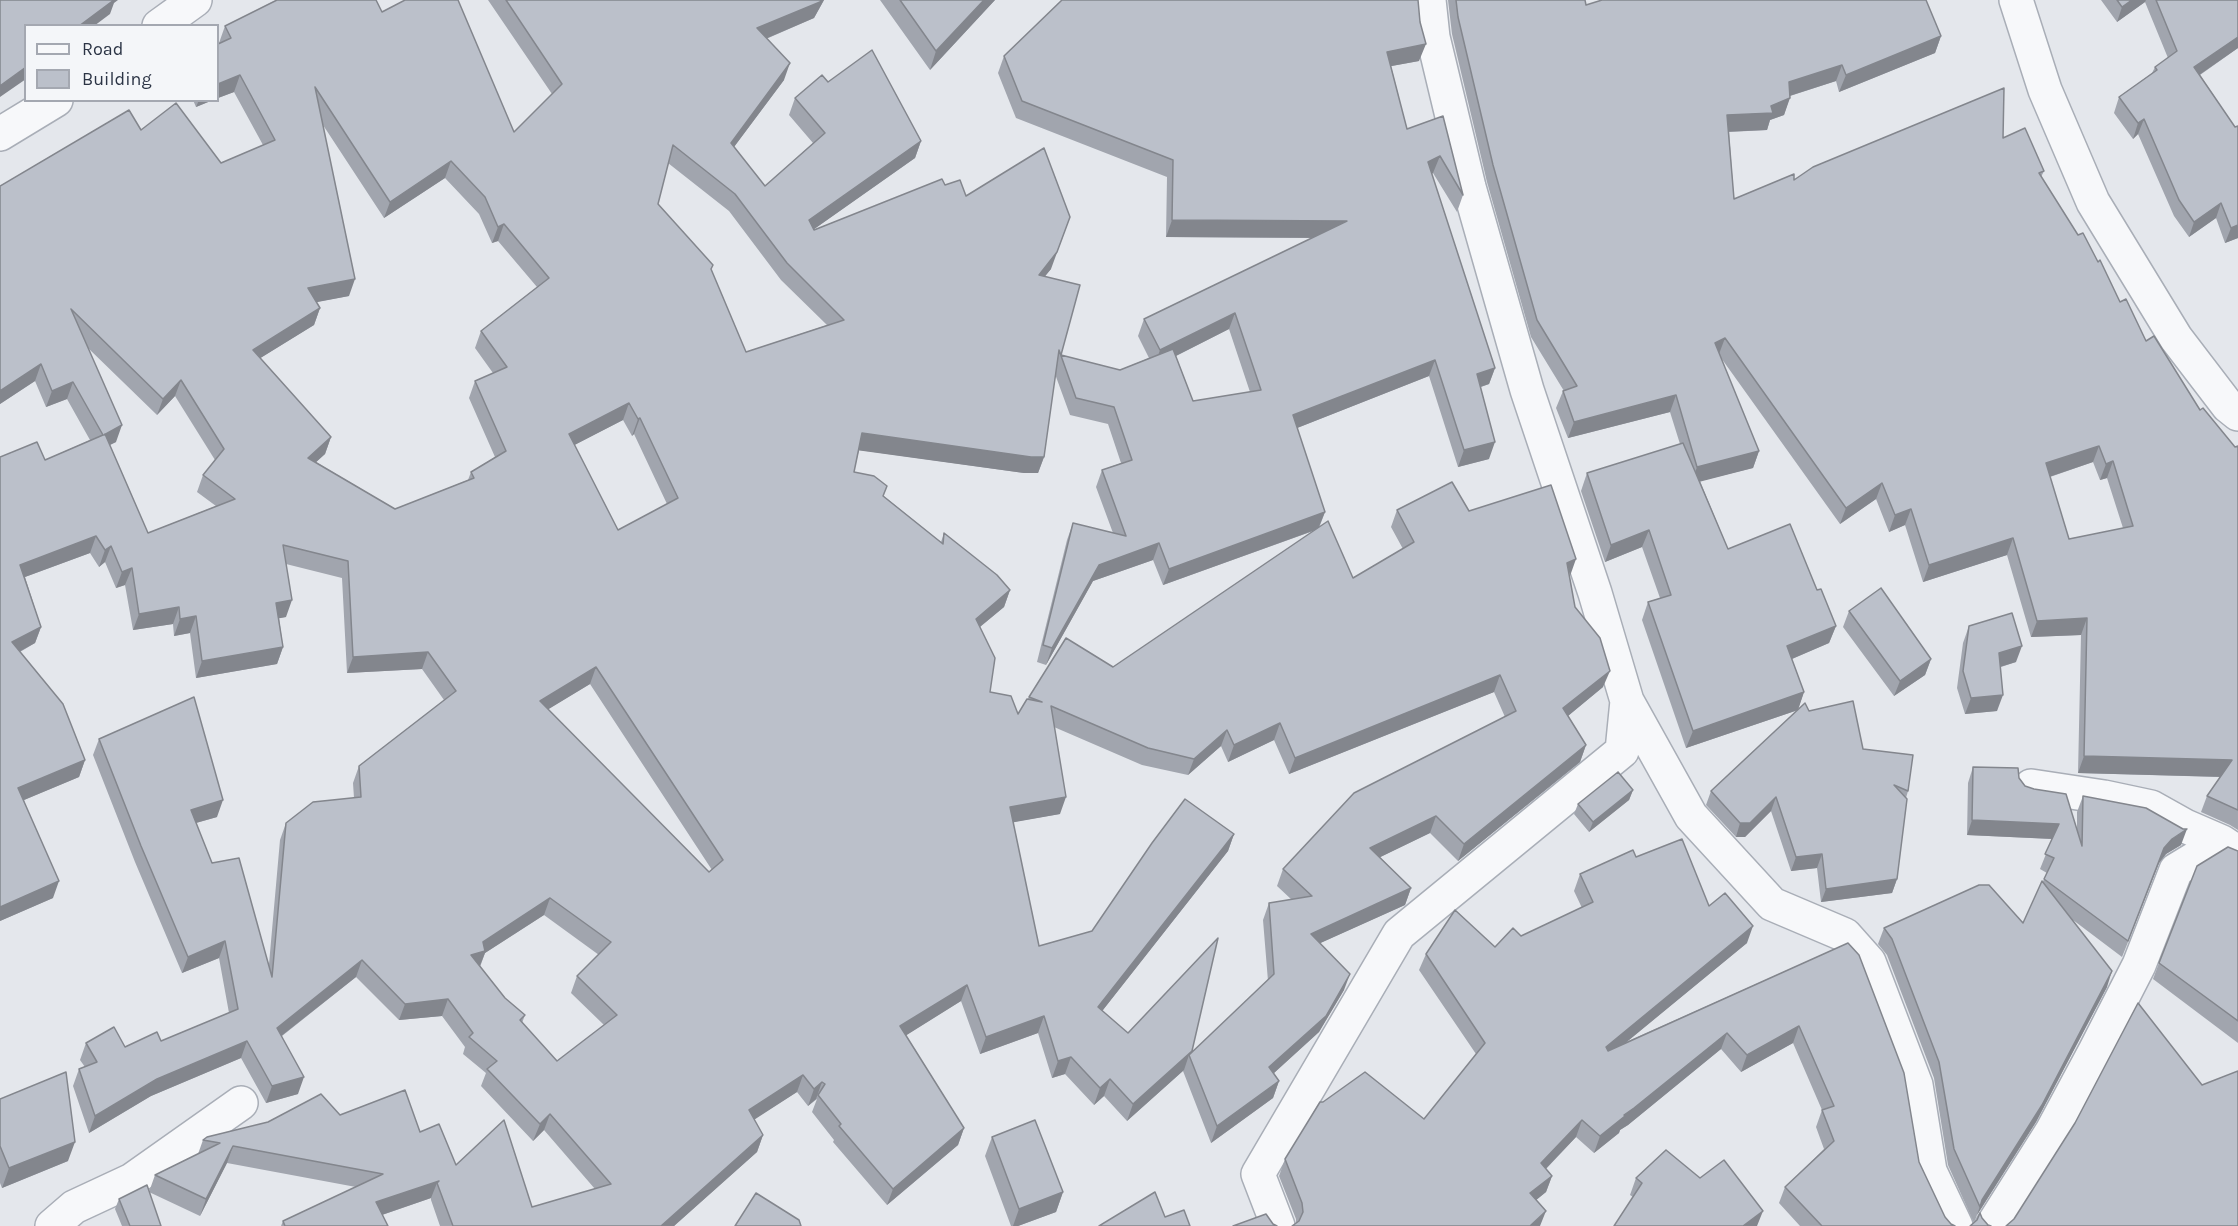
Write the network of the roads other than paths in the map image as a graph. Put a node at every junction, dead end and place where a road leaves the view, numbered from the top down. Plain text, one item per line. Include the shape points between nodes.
1 (195, 0) edge
2 (1429, 0) edge
3 (2016, 0) edge
4 (162, 24) edge
5 (53, 102) edge
6 (0, 134) edge
7 (2238, 414) edge
8 (1627, 701) junction
9 (2031, 786) edge
10 (2230, 847) edge
11 (241, 1103) dead end
12 (52, 1226) edge
13 (1278, 1226) edge
14 (1956, 1226) edge
15 (1992, 1226) edge

1 - 4 street
2 - 8 street via 1433,37 1469,187 1527,390
3 - 7 street via 2045,90 2093,202 2176,338
5 - 6 street
8 - 13 street via 1622,750 1399,934 1258,1174
8 - 14 street via 1691,816 1772,904 1845,935 1869,962 1916,1085 1930,1171
9 - 10 street via 2151,807
10 - 15 street via 2176,870 2139,965 2095,1051 2052,1131
11 - 12 street via 132,1180 74,1207

